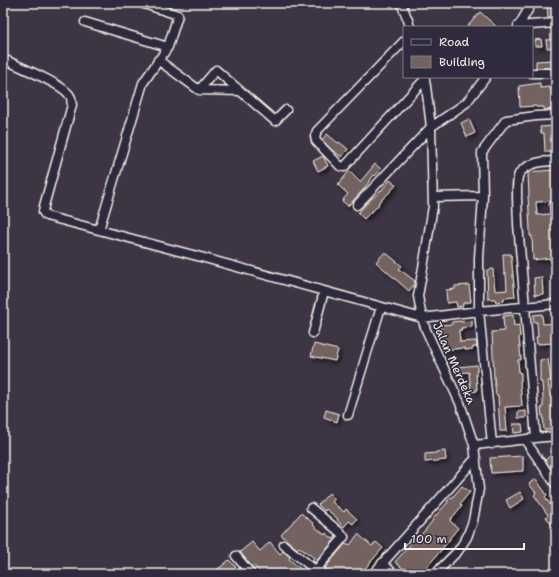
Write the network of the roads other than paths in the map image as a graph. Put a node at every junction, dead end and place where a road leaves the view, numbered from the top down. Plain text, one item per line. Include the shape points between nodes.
1 (141, 3) edge
2 (400, 3) edge
3 (532, 3) edge
4 (85, 22) dead end
5 (556, 24) edge
6 (410, 26) edge
7 (519, 26) edge
8 (531, 26) edge
9 (403, 42) edge
10 (168, 47) junction
11 (3, 59) edge
12 (158, 60) junction
13 (533, 73) edge
14 (556, 73) edge
15 (424, 78) edge
16 (485, 78) edge
17 (199, 90) junction
18 (240, 91) junction
19 (286, 110) dead end
20 (556, 115) edge
21 (431, 127) junction
22 (556, 161) edge
23 (483, 196) junction
24 (433, 197) junction
25 (357, 205) dead end
26 (99, 230) junction
27 (324, 291) junction
28 (556, 304) edge
29 (525, 306) junction
30 (380, 307) junction
31 (479, 311) junction
32 (422, 318) junction
33 (313, 333) dead end
34 (348, 415) dead end
35 (556, 436) edge
36 (536, 438) junction
37 (525, 440) junction
38 (474, 444) junction
39 (492, 444) junction
40 (476, 458) junction
41 (556, 485) edge
42 (311, 508) dead end
43 (284, 545) dead end
44 (236, 556) dead end
45 (382, 563) junction
46 (321, 572) edge
47 (251, 574) edge
48 (373, 574) edge
49 (394, 574) edge
50 (435, 574) edge

1 - 10 street via 178,15
2 - 6 street
3 - 7 street
4 - 10 street
5 - 8 street
9 - 15 street via 317,131 316,141 344,167
10 - 12 street
11 - 26 street via 59,85 71,96 72,105 43,212 46,216
12 - 17 street
12 - 26 street via 143,83
13 - 14 street
15 - 21 street, Jalan Merdeka
16 - 21 street via 466,103
17 - 18 street
17 - 18 street via 216,70
18 - 19 street via 275,121
20 - 23 street via 506,120 482,152
21 - 24 street, Jalan Merdeka
21 - 25 street
22 - 29 street via 539,162 526,167 519,175 518,224
23 - 24 street
23 - 31 street
24 - 32 street, Jalan Merdeka via 418,296
26 - 27 street
27 - 30 street
27 - 33 street
28 - 29 street
29 - 31 street
29 - 36 street
30 - 32 street
30 - 34 street
31 - 32 street
31 - 39 street
32 - 38 street, Jalan Merdeka via 460,403
35 - 36 street
36 - 37 street
37 - 39 street
37 - 41 street
38 - 39 street
38 - 40 street, Jalan Merdeka
40 - 45 street
40 - 50 street, Jalan Merdeka via 479,489 467,537 458,551
42 - 46 street via 344,537 319,566
43 - 46 street
44 - 47 street
45 - 48 street
45 - 49 street

